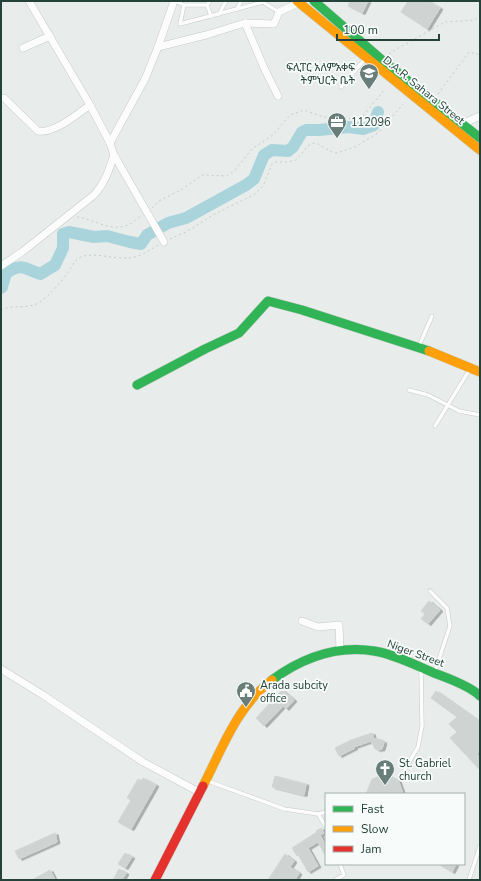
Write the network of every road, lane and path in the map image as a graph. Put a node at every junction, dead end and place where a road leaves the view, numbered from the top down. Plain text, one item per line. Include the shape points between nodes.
1 (29, 1) edge
2 (175, 1) edge
3 (210, 1) edge
4 (226, 1) edge
5 (242, 1) edge
6 (262, 1) edge
7 (314, 1) edge
8 (298, 2) edge
9 (184, 5) junction
10 (207, 5) junction
11 (237, 9) junction
12 (279, 12) junction
13 (219, 14) junction
14 (211, 16) junction
15 (480, 16) edge
16 (245, 23) junction
17 (50, 36) junction
18 (158, 47) junction
19 (23, 48) dead end
20 (480, 55) edge
21 (366, 58) junction
22 (382, 60) junction
23 (341, 87) dead end
24 (385, 89) dead end
25 (278, 96) dead end
26 (1, 98) edge
27 (432, 100) junction
28 (403, 104) dead end
29 (90, 105) junction
30 (480, 116) edge
31 (462, 124) junction
32 (480, 138) edge
33 (110, 143) junction
34 (480, 150) edge
35 (114, 155) junction
36 (147, 213) junction
37 (67, 216) junction
38 (164, 242) junction
39 (1, 266) edge
40 (1, 310) edge
41 (432, 316) dead end
42 (418, 348) junction
43 (470, 368) junction
44 (480, 372) edge
45 (137, 385) dead end
46 (408, 390) dead end
47 (449, 405) junction
48 (480, 415) edge
49 (435, 426) dead end
50 (430, 591) dead end
51 (302, 621) dead end
52 (340, 650) junction
53 (421, 667) junction
54 (1, 669) edge
55 (434, 672) junction
56 (480, 696) edge
57 (405, 769) dead end
58 (205, 780) junction
59 (199, 792) junction
60 (325, 812) edge
61 (318, 814) junction
62 (325, 825) edge
63 (480, 846) edge
64 (340, 865) edge
65 (155, 880) edge
66 (335, 880) edge
67 (470, 880) edge

1 - 17 street
2 - 9 lane
2 - 18 street
3 - 10 lane
4 - 13 lane
5 - 11 lane
6 - 11 lane
6 - 12 lane
7 - 22 main road, D.A.R. Sahara Street
8 - 12 street
8 - 21 main road, D.A.R. Sahara Street
9 - 10 lane
9 - 14 lane via 180,24
10 - 14 lane
11 - 13 lane
12 - 16 street via 274,24
13 - 14 lane
15 - 22 path via 475,20 445,22 392,51
16 - 18 street
16 - 25 street
17 - 19 street
17 - 29 street
18 - 33 street via 142,86
20 - 27 path via 470,52
21 - 23 lane
21 - 34 main road, D.A.R. Sahara Street
22 - 27 main road, D.A.R. Sahara Street
24 - 36 path via 364,116 358,119 324,117 304,110 290,115 273,135 252,149 234,171 226,176 202,175 159,201
26 - 29 street via 38,131 44,132
27 - 31 main road, D.A.R. Sahara Street
28 - 38 path via 378,133 355,147 337,153 313,143 296,160 275,162 256,194
29 - 33 street
30 - 31 street
31 - 32 main road, D.A.R. Sahara Street
33 - 35 street
35 - 36 street
35 - 37 street via 102,187
36 - 37 path via 121,227
36 - 38 street
37 - 39 street
38 - 40 path via 146,253 129,258 86,255 73,262 69,271 39,302 31,306 8,306
41 - 42 lane
42 - 43 main road
42 - 45 main road via 268,301 239,333 205,348
43 - 44 main road
43 - 47 lane
46 - 47 lane via 428,395
47 - 48 lane via 459,411
47 - 49 lane
50 - 55 lane via 447,608 450,626
51 - 52 street via 318,627 339,626
52 - 53 main road, Niger Street via 375,652
52 - 58 main road, Niger Street via 295,664 275,676 254,694 242,710
53 - 55 main road, Niger Street
53 - 57 lane via 422,726 418,747
54 - 59 street via 143,762
55 - 56 main road, Niger Street
58 - 59 main road, Niger Street
58 - 61 lane via 284,809
59 - 65 main road, Niger Street
60 - 61 lane
61 - 62 lane
63 - 67 lane
64 - 66 lane via 344,875

